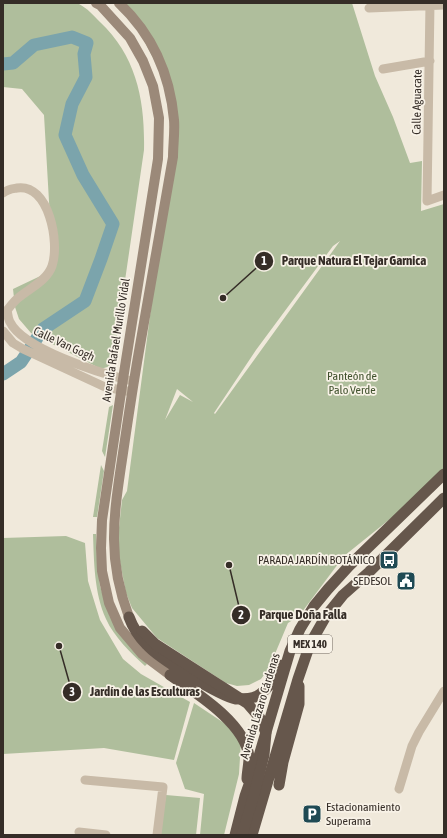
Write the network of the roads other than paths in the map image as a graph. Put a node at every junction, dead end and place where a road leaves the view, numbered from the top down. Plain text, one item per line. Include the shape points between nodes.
1 (96, 3) edge
2 (119, 3) edge
3 (430, 4) edge
4 (444, 5) edge
5 (369, 8) dead end
6 (430, 61) junction
7 (383, 69) dead end
8 (3, 193) edge
9 (444, 196) edge
10 (5, 312) edge
11 (3, 331) edge
12 (25, 345) junction
13 (88, 374) junction
14 (123, 379) junction
15 (134, 382) junction
16 (121, 391) junction
17 (132, 392) junction
18 (444, 474) edge
19 (444, 498) edge
20 (129, 617) junction
21 (290, 651) junction
22 (170, 675) joint
23 (298, 679) junction
24 (444, 691) edge
25 (85, 780) dead end
26 (279, 785) dead end
27 (399, 789) dead end
28 (245, 796) junction
29 (80, 832) dead end
30 (106, 835) edge
31 (158, 835) edge
32 (235, 835) edge
33 (242, 835) edge
34 (252, 835) edge

1 - 14 main road, Avenida Rafael Murillo Vidal via 130,38 143,61 153,86 159,118 158,159
2 - 15 main road, Avenida Rafael Murillo Vidal via 146,34 159,59 169,89 174,121 173,157
3 - 4 street
3 - 5 street
3 - 6 street, Calle Aguacate
6 - 7 street
6 - 9 street, Calle Aguacate via 427,201
8 - 10 street via 7,189 22,187 35,193 49,215 55,234 56,253 52,268 42,280
10 - 12 street, Calle Van Gogh
11 - 12 street, Calle Van Gogh via 13,343
12 - 13 street, Calle Van Gogh
13 - 14 street, Calle Van Gogh
13 - 16 street, Calle Van Gogh via 105,387
14 - 15 street, Calle Van Gogh
14 - 16 main road, Avenida Rafael Murillo Vidal
15 - 17 main road, Avenida Rafael Murillo Vidal
16 - 17 street, Calle Van Gogh
16 - 22 main road, Avenida Rafael Murillo Vidal via 102,520 102,571 109,602 120,628 142,654
17 - 20 main road, Avenida Rafael Murillo Vidal via 113,534 116,575
18 - 21 highway, Avenida Lázaro Cárdenas / MEX 140 via 328,589 314,606
19 - 23 highway, MEX 140 via 343,595 326,616 310,644
20 - 21 highway via 136,632 158,655 212,689 236,698 257,696 264,691
20 - 33 highway, bridge via 155,644 247,703 260,718 266,732 264,754
21 - 28 highway, Avenida Lázaro Cárdenas / MEX 140
22 - 28 highway via 202,697 236,729 249,758
23 - 26 highway via 299,704
23 - 34 highway, MEX 140
24 - 27 street via 412,746
25 - 31 street via 163,787
28 - 32 highway, Avenida Lázaro Cárdenas / MEX 140
29 - 30 street

